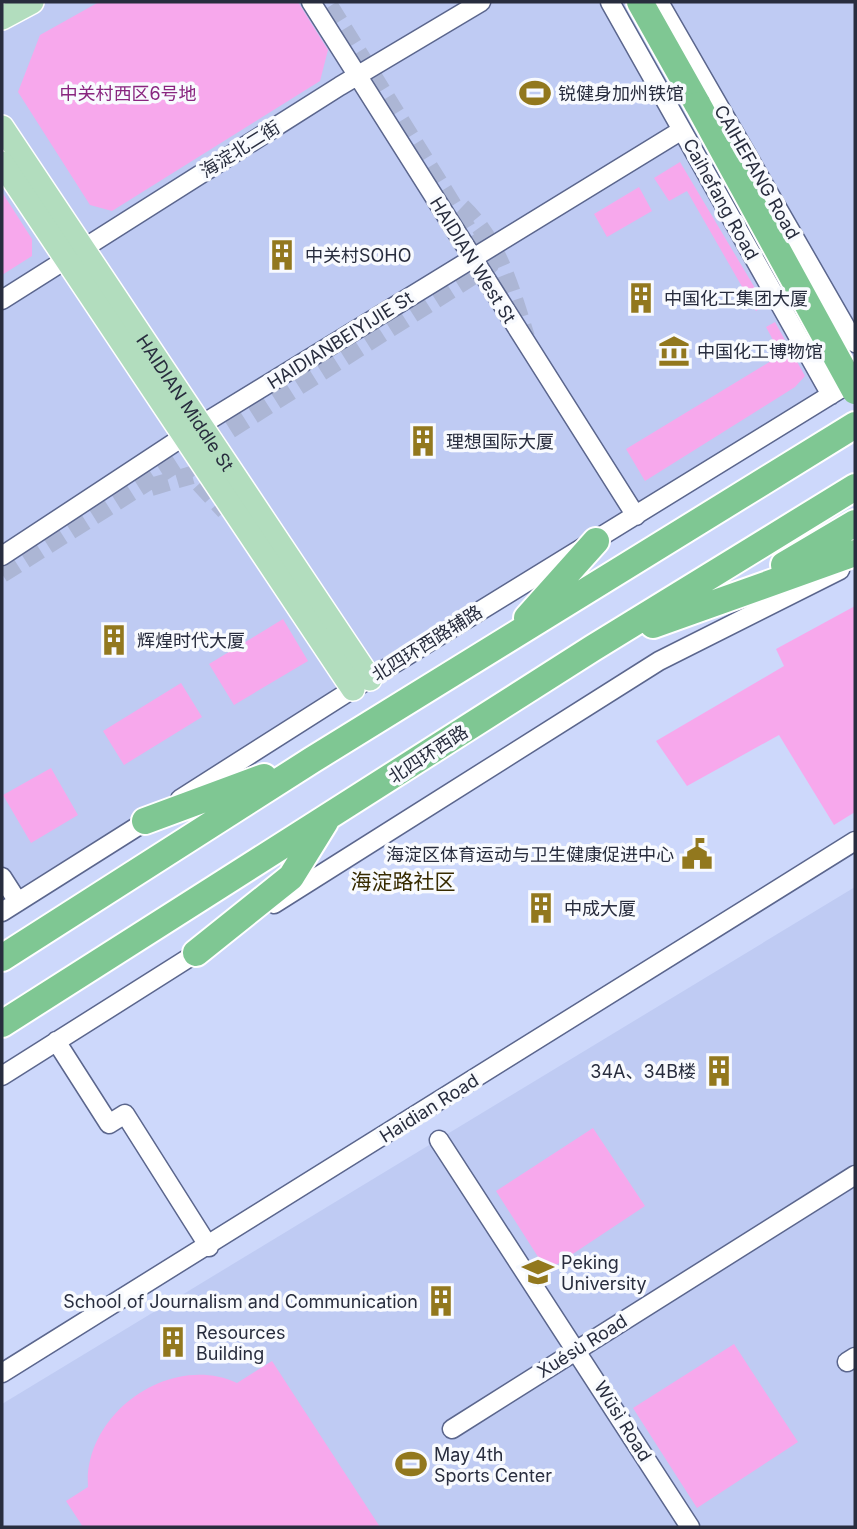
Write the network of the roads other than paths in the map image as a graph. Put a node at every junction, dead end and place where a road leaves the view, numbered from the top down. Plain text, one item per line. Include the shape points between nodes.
1 (32, 2) edge
2 (311, 2) edge
3 (481, 2) edge
4 (610, 2) edge
5 (640, 2) edge
6 (659, 2) edge
7 (2, 18) edge
8 (356, 76) junction
9 (2, 127) edge
10 (682, 130) junction
11 (2, 163) edge
12 (74, 253) junction
13 (472, 258) junction
14 (2, 300) edge
15 (855, 343) edge
16 (855, 364) edge
17 (820, 375) junction
18 (855, 380) edge
19 (843, 393) edge
20 (855, 425) edge
21 (192, 431) junction
22 (855, 487) edge
23 (636, 516) junction
24 (855, 523) edge
25 (596, 541) junction
26 (855, 553) edge
27 (2, 556) edge
28 (855, 562) edge
29 (741, 592) junction
30 (508, 641) junction
31 (593, 648) junction
32 (361, 684) junction
33 (312, 760) junction
34 (326, 820) junction
35 (145, 821) junction
36 (855, 841) edge
37 (2, 877) edge
38 (18, 902) junction
39 (2, 912) edge
40 (196, 953) junction
41 (2, 958) edge
42 (2, 1024) edge
43 (56, 1041) junction
44 (2, 1076) edge
45 (439, 1140) dead end
46 (855, 1175) edge
47 (209, 1247) junction
48 (577, 1348) junction
49 (2, 1373) edge
50 (452, 1429) dead end
51 (690, 1527) edge

1 - 7 main road
2 - 8 street, HAIDIAN West St
3 - 8 street, 海淀北二街
4 - 10 street, Caihefang Road
5 - 19 highway, bridge via 698,105
6 - 15 street, CAIHEFANG Road
8 - 12 street, 海淀北二街
8 - 13 street, HAIDIAN West St
9 - 12 main road, HAIDIAN Middle St
10 - 13 street, HAIDIANBEIYIJIE St
10 - 17 street, Caihefang Road
11 - 12 main road, HAIDIAN Middle St
12 - 14 street, 海淀北二街
12 - 21 main road, HAIDIAN Middle St
13 - 21 street, HAIDIANBEIYIJIE St
13 - 23 street, HAIDIAN West St
16 - 17 street via 832,378
17 - 19 street, Caihefang Road
18 - 19 street, 北四环西路辅路
19 - 23 street, 北四环西路辅路
20 - 30 highway
21 - 27 street, HAIDIANBEIYIJIE St
21 - 32 main road, HAIDIAN Middle St
22 - 31 highway, 北四环西路
23 - 25 street, 北四环西路辅路
24 - 29 highway
25 - 30 highway
25 - 32 street, 北四环西路辅路
26 - 29 highway
28 - 40 street via 659,661
29 - 31 highway
30 - 33 highway
31 - 34 highway, 北四环西路
32 - 35 street, 北四环西路辅路
33 - 35 highway
33 - 41 highway
34 - 40 highway via 292,877
34 - 42 highway, 北四环西路
35 - 38 street, 北四环西路辅路
36 - 47 street, Haidian Road
37 - 38 street
38 - 39 street, 北四环西路辅路
40 - 43 street
43 - 44 street
43 - 47 street via 109,1124 125,1114
45 - 48 street, Wūsì Road
46 - 48 street, Xuésù Road
47 - 49 street, Haidian Road
48 - 50 street, Xuésù Road
48 - 51 street, Wūsì Road

